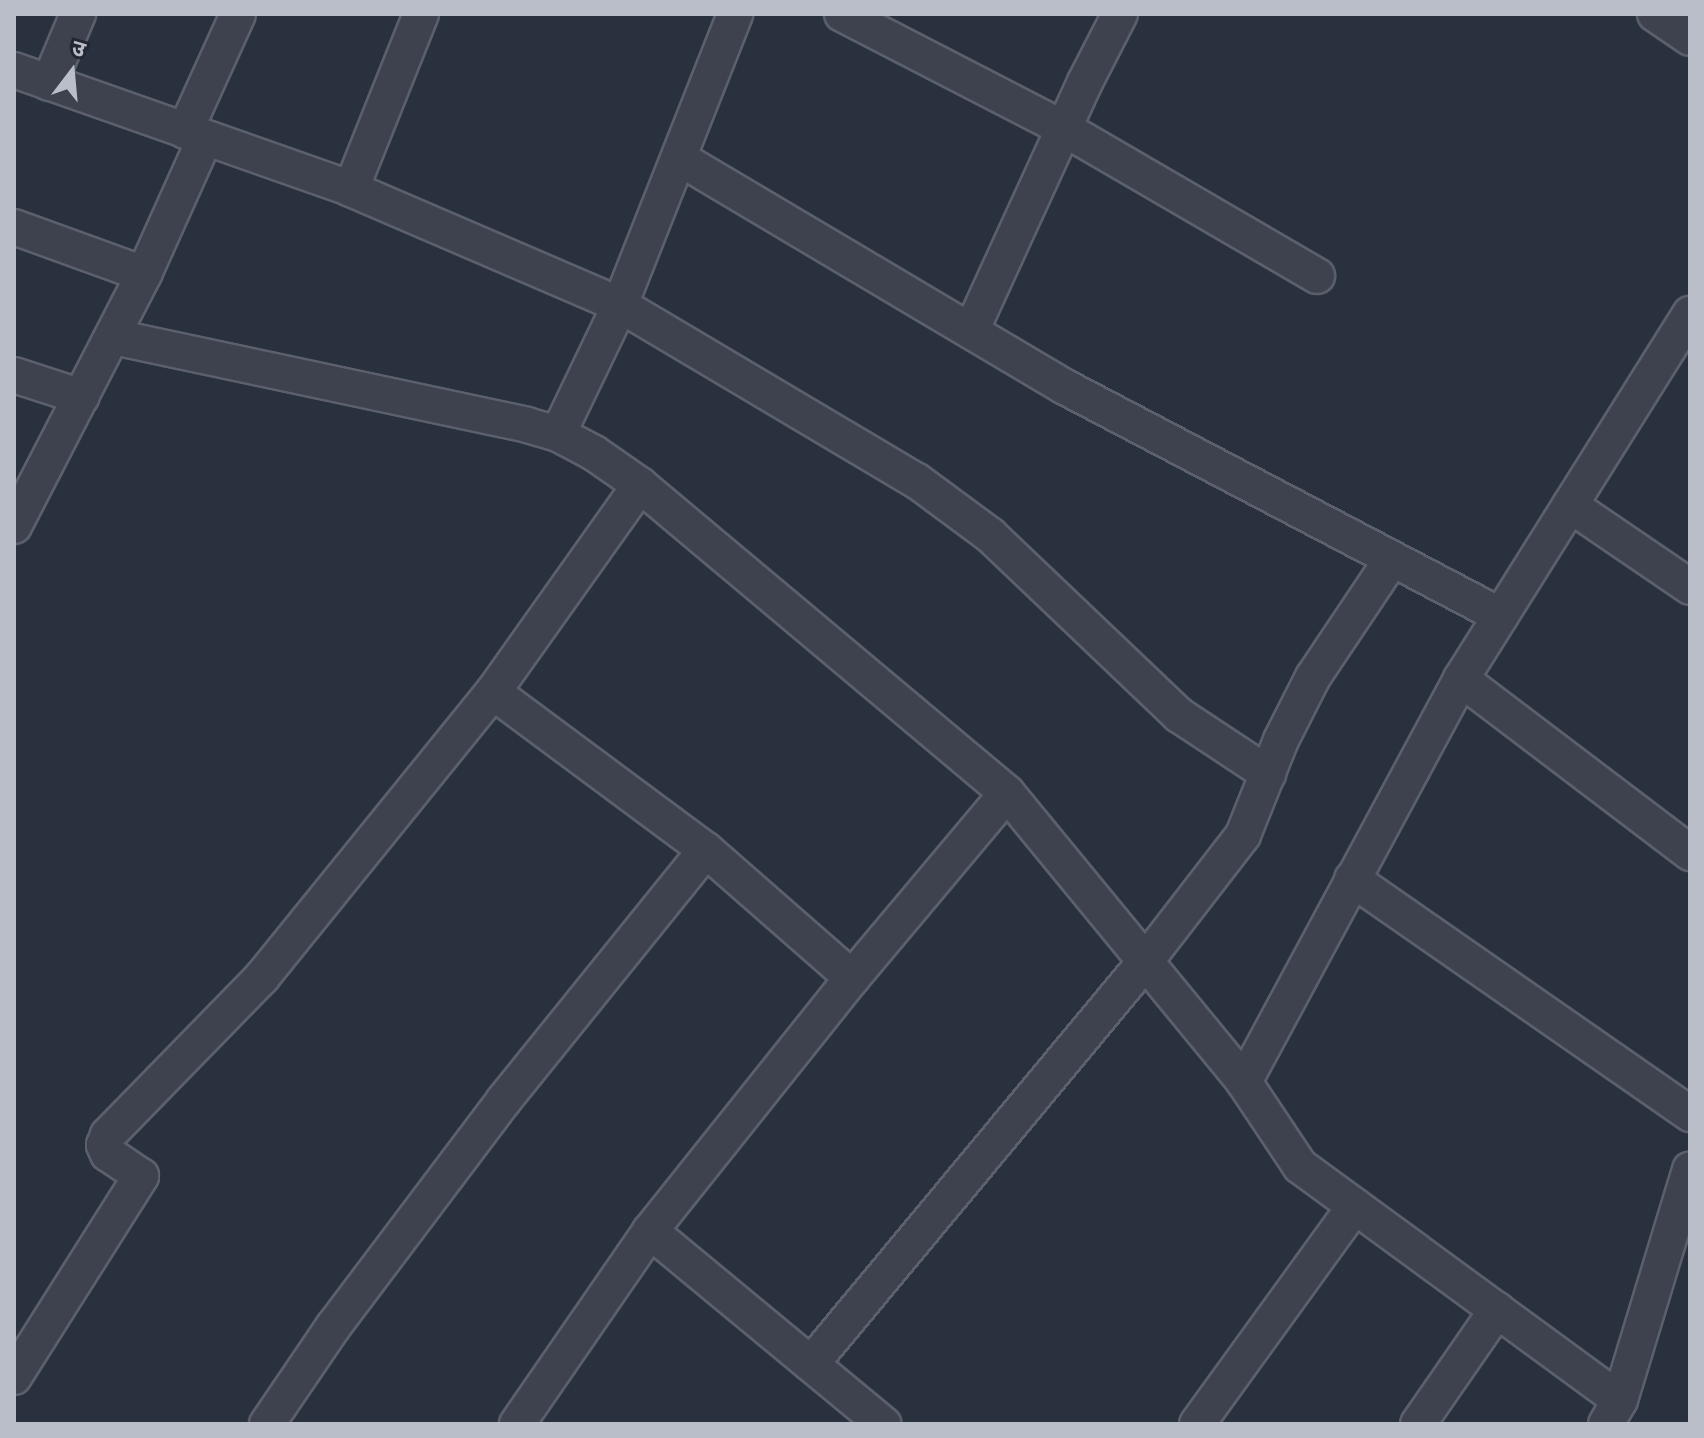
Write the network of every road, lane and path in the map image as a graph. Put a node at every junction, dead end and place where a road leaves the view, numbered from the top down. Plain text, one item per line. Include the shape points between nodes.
1 (78, 14) edge
2 (238, 14) edge
3 (421, 14) edge
4 (735, 14) edge
5 (842, 14) edge
6 (1120, 14) edge
7 (1655, 14) edge
8 (1690, 38) edge
9 (14, 70) edge
10 (49, 83) junction
11 (1063, 128) junction
12 (195, 134) junction
13 (679, 158) junction
14 (351, 189) junction
15 (14, 227) edge
16 (144, 274) junction
17 (1317, 276) dead end
18 (620, 305) junction
19 (1690, 314) edge
20 (971, 331) junction
21 (114, 337) junction
22 (14, 375) edge
23 (82, 397) junction
24 (558, 434) junction
25 (640, 485) junction
26 (1570, 505) junction
27 (14, 526) edge
28 (1392, 559) junction
29 (1690, 587) edge
30 (1501, 616) junction
31 (1461, 679) junction
32 (493, 692) junction
33 (1268, 774) junction
34 (1007, 793) junction
35 (706, 850) junction
36 (1690, 853) edge
37 (1352, 879) junction
38 (1145, 962) junction
39 (852, 978) junction
40 (1244, 1082) junction
41 (1690, 1114) edge
42 (1690, 1169) edge
43 (1355, 1206) junction
44 (650, 1231) junction
45 (1681, 1231) edge
46 (1497, 1310) junction
47 (811, 1364) junction
48 (14, 1377) edge
49 (1613, 1412) edge
50 (863, 1418) edge
51 (267, 1424) edge
52 (517, 1424) edge
53 (1197, 1424) edge
54 (1418, 1424) edge

1 - 10 street
2 - 12 street
3 - 14 street
4 - 13 street
5 - 11 street
6 - 11 street
7 - 8 street
9 - 10 street
10 - 12 street
11 - 17 street
11 - 20 street
12 - 14 street
12 - 16 street
13 - 18 street
13 - 20 street
14 - 18 street
15 - 16 street
16 - 21 street
18 - 24 street
18 - 33 street via 917,481 990,535 1179,715
19 - 26 street
20 - 28 street via 1065,387
21 - 23 street
21 - 24 street
22 - 23 street
23 - 27 street
24 - 25 street
25 - 32 street
25 - 34 street
26 - 29 street
26 - 30 street
28 - 30 street
28 - 33 street via 1313,677
30 - 31 street
31 - 36 street
31 - 37 street
32 - 35 street
32 - 48 street via 262,977 108,1135 108,1154 141,1176
33 - 38 street via 1243,835
34 - 38 street
34 - 39 street
35 - 39 street
35 - 51 street via 504,1100
37 - 40 street
37 - 41 street
38 - 40 street
38 - 47 street
39 - 44 street
40 - 43 street via 1300,1166
42 - 45 street
43 - 46 street
43 - 53 street
44 - 47 street
44 - 52 street
45 - 49 street
46 - 49 street
46 - 54 street
47 - 50 street

